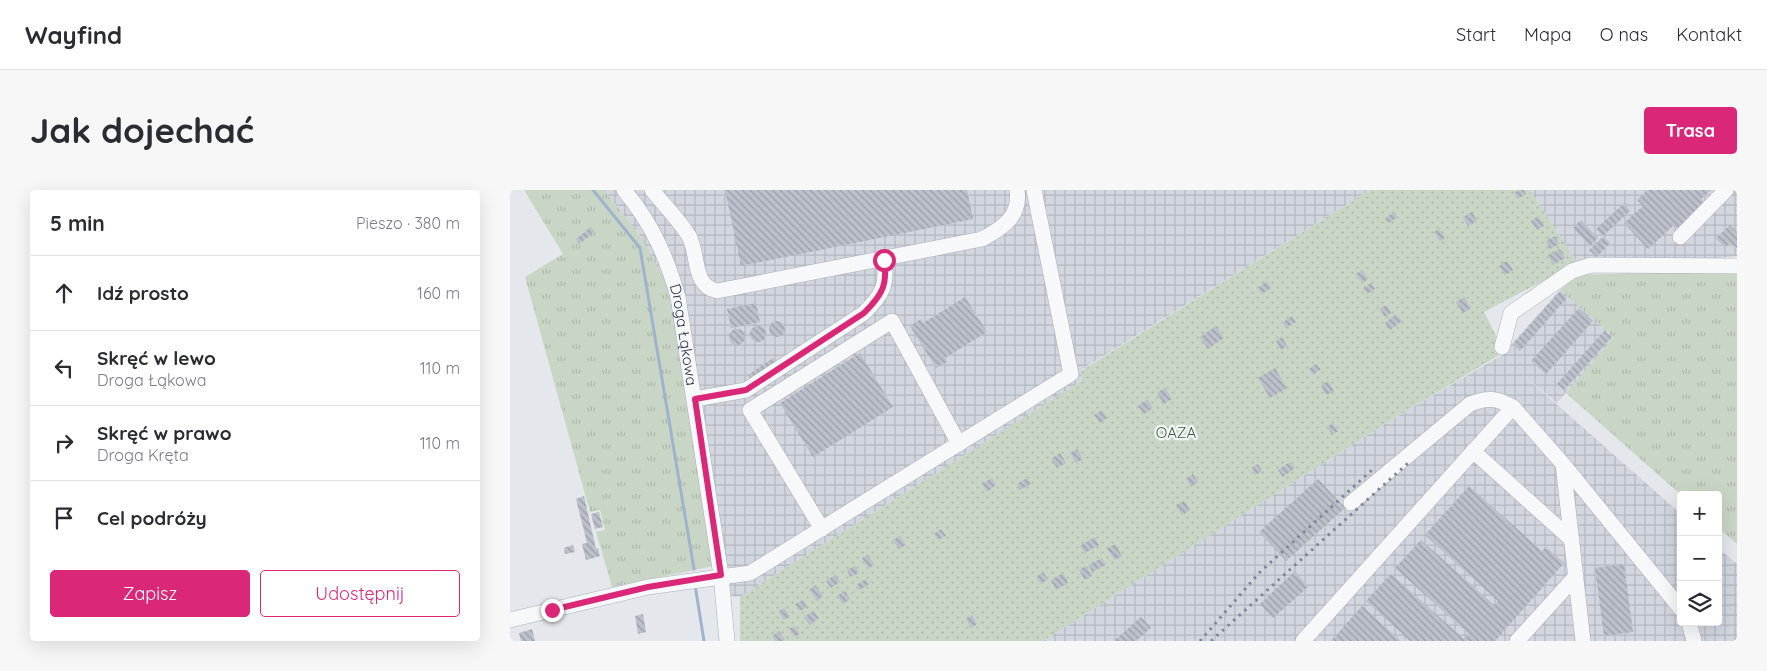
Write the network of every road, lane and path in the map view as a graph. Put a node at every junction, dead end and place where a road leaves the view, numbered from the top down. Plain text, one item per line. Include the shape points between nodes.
1 (624, 190) edge
2 (652, 190) edge
3 (1017, 190) edge
4 (1034, 190) edge
5 (1726, 190) edge
6 (1680, 237) dead end
7 (884, 260) junction
8 (1737, 266) edge
9 (1502, 347) dead end
10 (695, 399) junction
11 (1513, 407) junction
12 (959, 444) junction
13 (1473, 452) junction
14 (1563, 464) junction
15 (1351, 503) dead end
16 (822, 528) junction
17 (1572, 540) junction
18 (721, 575) junction
19 (1576, 576) junction
20 (1677, 604) edge
21 (510, 620) edge
22 (1690, 626) edge
23 (727, 641) edge
24 (1304, 641) edge
25 (1517, 641) edge
26 (1583, 641) edge
27 (1694, 641) edge

1 - 10 street, Droga Łąkowa via 644,215 669,267 678,297
2 - 7 street via 689,237 700,281 710,290 726,290
3 - 7 street via 1016,212 1010,221 982,239
4 - 12 street via 1071,374
5 - 6 street
7 - 10 street via 887,275 883,288 864,313 746,390
8 - 9 street via 1591,265 1572,271 1511,313
10 - 18 street, Droga Łąkowa
11 - 13 street
11 - 14 street
11 - 15 street via 1489,398 1470,404
12 - 16 street
12 - 16 street via 892,321 750,410
13 - 17 street
13 - 24 street
14 - 17 street
14 - 20 street
16 - 18 street via 750,573
17 - 19 street
18 - 21 street via 648,587
18 - 23 street, Droga Łąkowa
19 - 25 street
19 - 26 street
22 - 27 street

